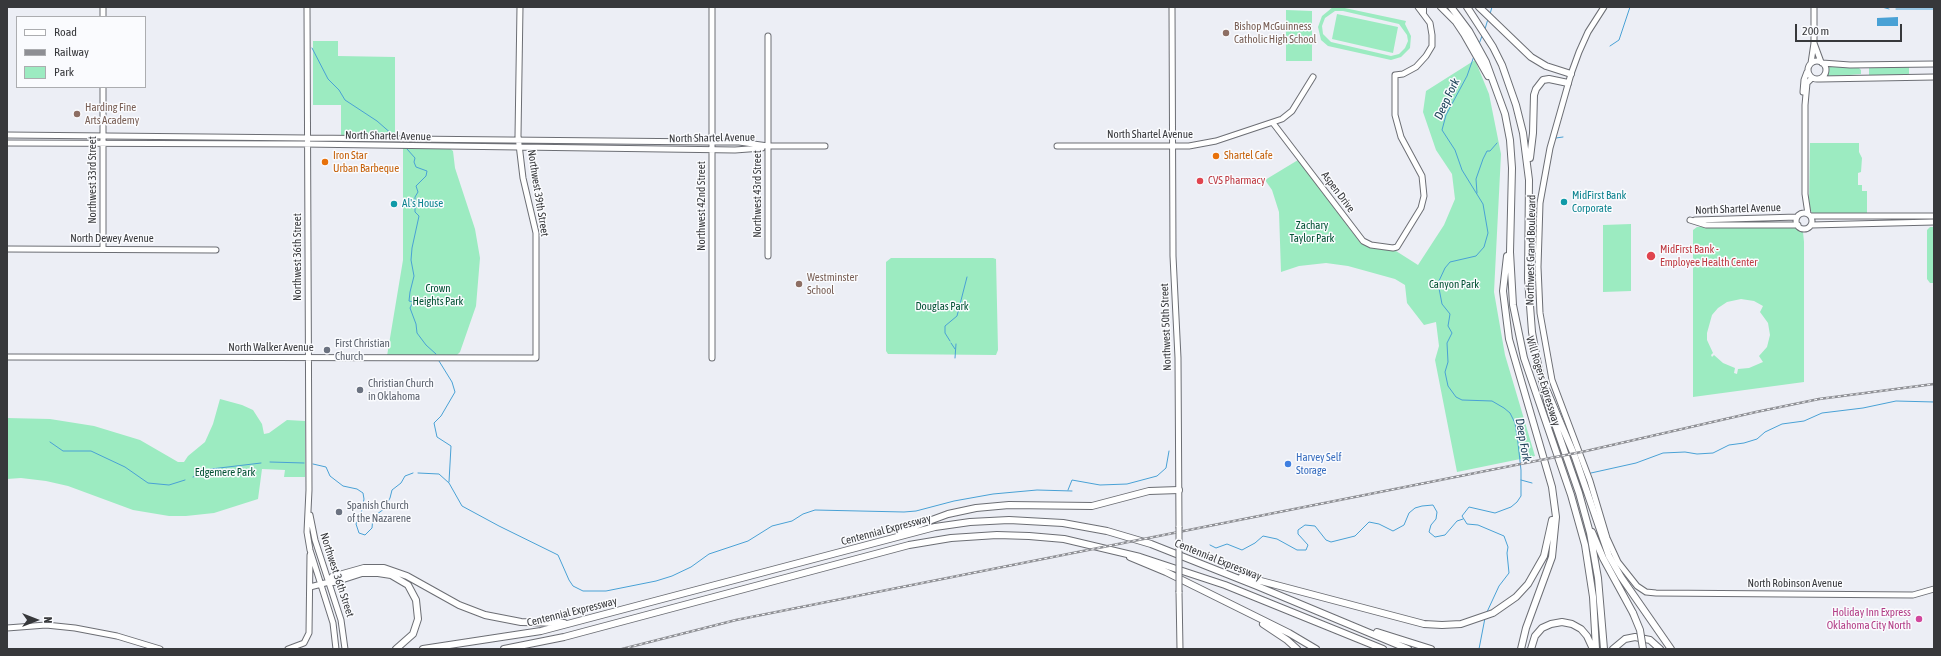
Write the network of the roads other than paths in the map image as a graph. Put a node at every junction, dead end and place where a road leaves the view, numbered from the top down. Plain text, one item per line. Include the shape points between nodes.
1 (307, 7) edge
2 (520, 7) edge
3 (712, 7) edge
4 (1172, 7) edge
5 (1418, 7) edge
6 (1441, 7) edge
7 (1450, 7) edge
8 (1467, 7) edge
9 (1604, 7) edge
10 (1814, 7) edge
11 (1480, 9) edge
12 (1423, 10) edge
13 (1466, 32) junction
14 (768, 36) dead end
15 (1814, 43) junction
16 (1811, 63) junction
17 (1822, 63) junction
18 (1934, 64) edge
19 (1807, 72) junction
20 (1571, 74) junction
21 (1313, 77) dead end
22 (1934, 77) edge
23 (1812, 78) junction
24 (1820, 79) junction
25 (1568, 83) junction
26 (103, 88) edge
27 (1805, 105) junction
28 (1273, 123) junction
29 (7, 135) edge
30 (104, 136) junction
31 (308, 137) junction
32 (519, 140) junction
33 (713, 142) junction
34 (7, 143) edge
35 (104, 144) junction
36 (308, 145) junction
37 (768, 146) junction
38 (825, 146) dead end
39 (1057, 146) dead end
40 (1172, 146) junction
41 (521, 147) junction
42 (713, 149) junction
43 (1528, 168) junction
44 (1805, 194) junction
45 (1799, 215) junction
46 (1809, 215) junction
47 (1934, 216) edge
48 (1511, 218) junction
49 (1934, 222) edge
50 (1798, 225) junction
51 (1811, 225) junction
52 (7, 249) edge
53 (103, 249) junction
54 (216, 250) dead end
55 (768, 256) dead end
56 (7, 357) edge
57 (308, 358) junction
58 (536, 358) joint
59 (712, 358) dead end
60 (1540, 376) junction
61 (1179, 490) junction
62 (1554, 498) junction
63 (309, 506) junction
64 (1584, 512) junction
65 (862, 546) junction
66 (1110, 549) junction
67 (310, 550) junction
68 (1217, 570) junction
69 (329, 582) junction
70 (321, 585) junction
71 (310, 587) junction
72 (1934, 589) edge
73 (1656, 593) joint
74 (1220, 599) junction
75 (576, 622) junction
76 (1347, 622) junction
77 (7, 628) edge
78 (1353, 637) junction
79 (512, 648) edge
80 (1179, 648) edge
81 (160, 649) edge
82 (288, 649) edge
83 (336, 649) edge
84 (345, 649) edge
85 (396, 649) edge
86 (423, 649) edge
87 (504, 649) edge
88 (1297, 649) edge
89 (1316, 649) edge
90 (1373, 649) edge
91 (1383, 649) edge
92 (1408, 649) edge
93 (1431, 649) edge
94 (1521, 649) edge
95 (1531, 649) edge
96 (1594, 649) edge
97 (1604, 649) edge
98 (1613, 649) edge
99 (1643, 649) edge
100 (1660, 649) edge
101 (1670, 649) edge

1 - 31 street, Northwest 36th Street
2 - 32 street, Northwest 39th Street
3 - 33 street, Northwest 42nd Street
4 - 40 street, Northwest 50th Street
5 - 12 street
6 - 13 highway
7 - 13 highway, Will Rogers Expressway
8 - 43 highway, Will Rogers Expressway via 1493,47 1507,77 1523,133
9 - 20 street, Northwest Grand Boulevard via 1587,36
10 - 15 street
11 - 20 highway via 1531,57 1546,66
12 - 28 street, Aspen Drive via 1432,31 1430,49 1413,69 1395,75 1396,122 1401,137 1422,176 1425,190 1421,208 1400,244 1392,248 1363,242
13 - 48 highway, Will Rogers Expressway via 1484,63 1500,99 1511,152
14 - 37 street, Northwest 43rd Street
15 - 16 street
15 - 17 street
16 - 17 street
16 - 19 street
17 - 18 street
17 - 24 street via 1826,72
19 - 23 street
19 - 27 street via 1803,86
20 - 25 street, Northwest Grand Boulevard
21 - 28 street, North Shartel Avenue via 1292,111
22 - 24 street
23 - 24 street
23 - 27 street via 1807,83
25 - 43 highway via 1543,80 1536,89
25 - 73 street, Northwest Grand Boulevard via 1550,148 1540,203 1540,313 1545,349 1552,380 1590,481 1612,549 1621,567 1633,582 1641,589
26 - 30 street, Northwest 33rd Street
27 - 44 street
28 - 40 street, North Shartel Avenue via 1206,144
29 - 30 street, North Shartel Avenue
30 - 31 street, North Shartel Avenue
30 - 35 street, Northwest 33rd Street
31 - 32 street, North Shartel Avenue
31 - 36 street, Northwest 36th Street
32 - 33 street, North Shartel Avenue
32 - 41 street, Northwest 39th Street
33 - 37 street, North Shartel Avenue
33 - 42 street, Northwest 42nd Street
34 - 35 street, North Shartel Avenue
35 - 36 street, North Shartel Avenue
35 - 53 street, Northwest 33rd Street
36 - 41 street, North Shartel Avenue
36 - 57 street, Northwest 36th Street
37 - 38 street, North Shartel Avenue
37 - 42 street, North Shartel Avenue
37 - 55 street, Northwest 43rd Street
39 - 40 street, North Shartel Avenue
40 - 61 street, Northwest 50th Street
41 - 42 street, North Shartel Avenue
41 - 58 street, Northwest 39th Street via 523,178 536,233
42 - 59 street, Northwest 42nd Street
43 - 60 highway, Will Rogers Expressway via 1529,301
44 - 45 street
44 - 46 street
45 - 46 street, North Shartel Avenue
45 - 50 street, North Shartel Avenue
45 - 50 street, North Shartel Avenue via 1690,220 1706,225
46 - 47 street, North Shartel Avenue
46 - 51 street
48 - 62 highway via 1503,291 1506,325 1515,366
48 - 96 highway, Will Rogers Expressway via 1511,285 1518,333 1530,380 1571,495 1585,545 1592,591
49 - 51 street, North Shartel Avenue
50 - 51 street, North Shartel Avenue via 1805,229
52 - 53 street, North Dewey Avenue
53 - 54 street, North Dewey Avenue
56 - 57 street, North Walker Avenue
57 - 58 street, North Walker Avenue
57 - 63 street, Northwest 36th Street
60 - 64 highway, Will Rogers Expressway
60 - 101 highway via 1568,438 1609,556
61 - 65 highway via 1148,491 1092,506 1009,505 964,510
61 - 80 street, Northwest 50th Street, bridge
62 - 68 highway via 1551,528 1544,556 1528,584 1505,606 1481,618 1461,624 1424,624
62 - 94 highway via 1554,543 1547,573 1526,628
63 - 67 street, Northwest 36th Street via 307,532
63 - 69 street, Northwest 36th Street via 315,540
64 - 97 highway, Will Rogers Expressway via 1598,578
64 - 99 highway, bridge via 1603,558 1633,613 1640,630
65 - 68 highway, Centennial Expressway via 955,524 990,520 1031,520 1063,523 1128,536
65 - 75 highway, Centennial Expressway
66 - 74 highway via 1166,572
66 - 78 highway, Centennial Expressway via 1225,585
66 - 79 highway, Centennial Expressway via 1064,539 1029,536 980,535 941,539 881,552 564,637
67 - 70 street, Northwest 36th Street
67 - 71 street
68 - 76 highway, Centennial Expressway
69 - 70 street
69 - 75 highway via 332,577 359,569 384,568 398,572 459,605 484,615 521,622
69 - 84 street, Northwest 36th Street via 341,620
69 - 85 highway via 362,573 378,573 391,575 408,586 416,600 418,619 413,634
70 - 71 street
70 - 83 street, Northwest 36th Street via 336,636
71 - 82 street via 310,626 306,641
72 - 73 street, North Robinson Avenue via 1913,595
74 - 88 highway via 1279,634
74 - 89 highway
75 - 86 highway, Centennial Expressway via 518,636
76 - 92 highway
76 - 93 highway
77 - 81 street via 46,625 75,628 118,636
78 - 90 highway
78 - 91 highway
79 - 87 highway, Centennial Expressway
95 - 96 highway via 1535,636 1542,628 1562,622 1581,629
98 - 100 highway via 1625,639 1635,637 1650,640

